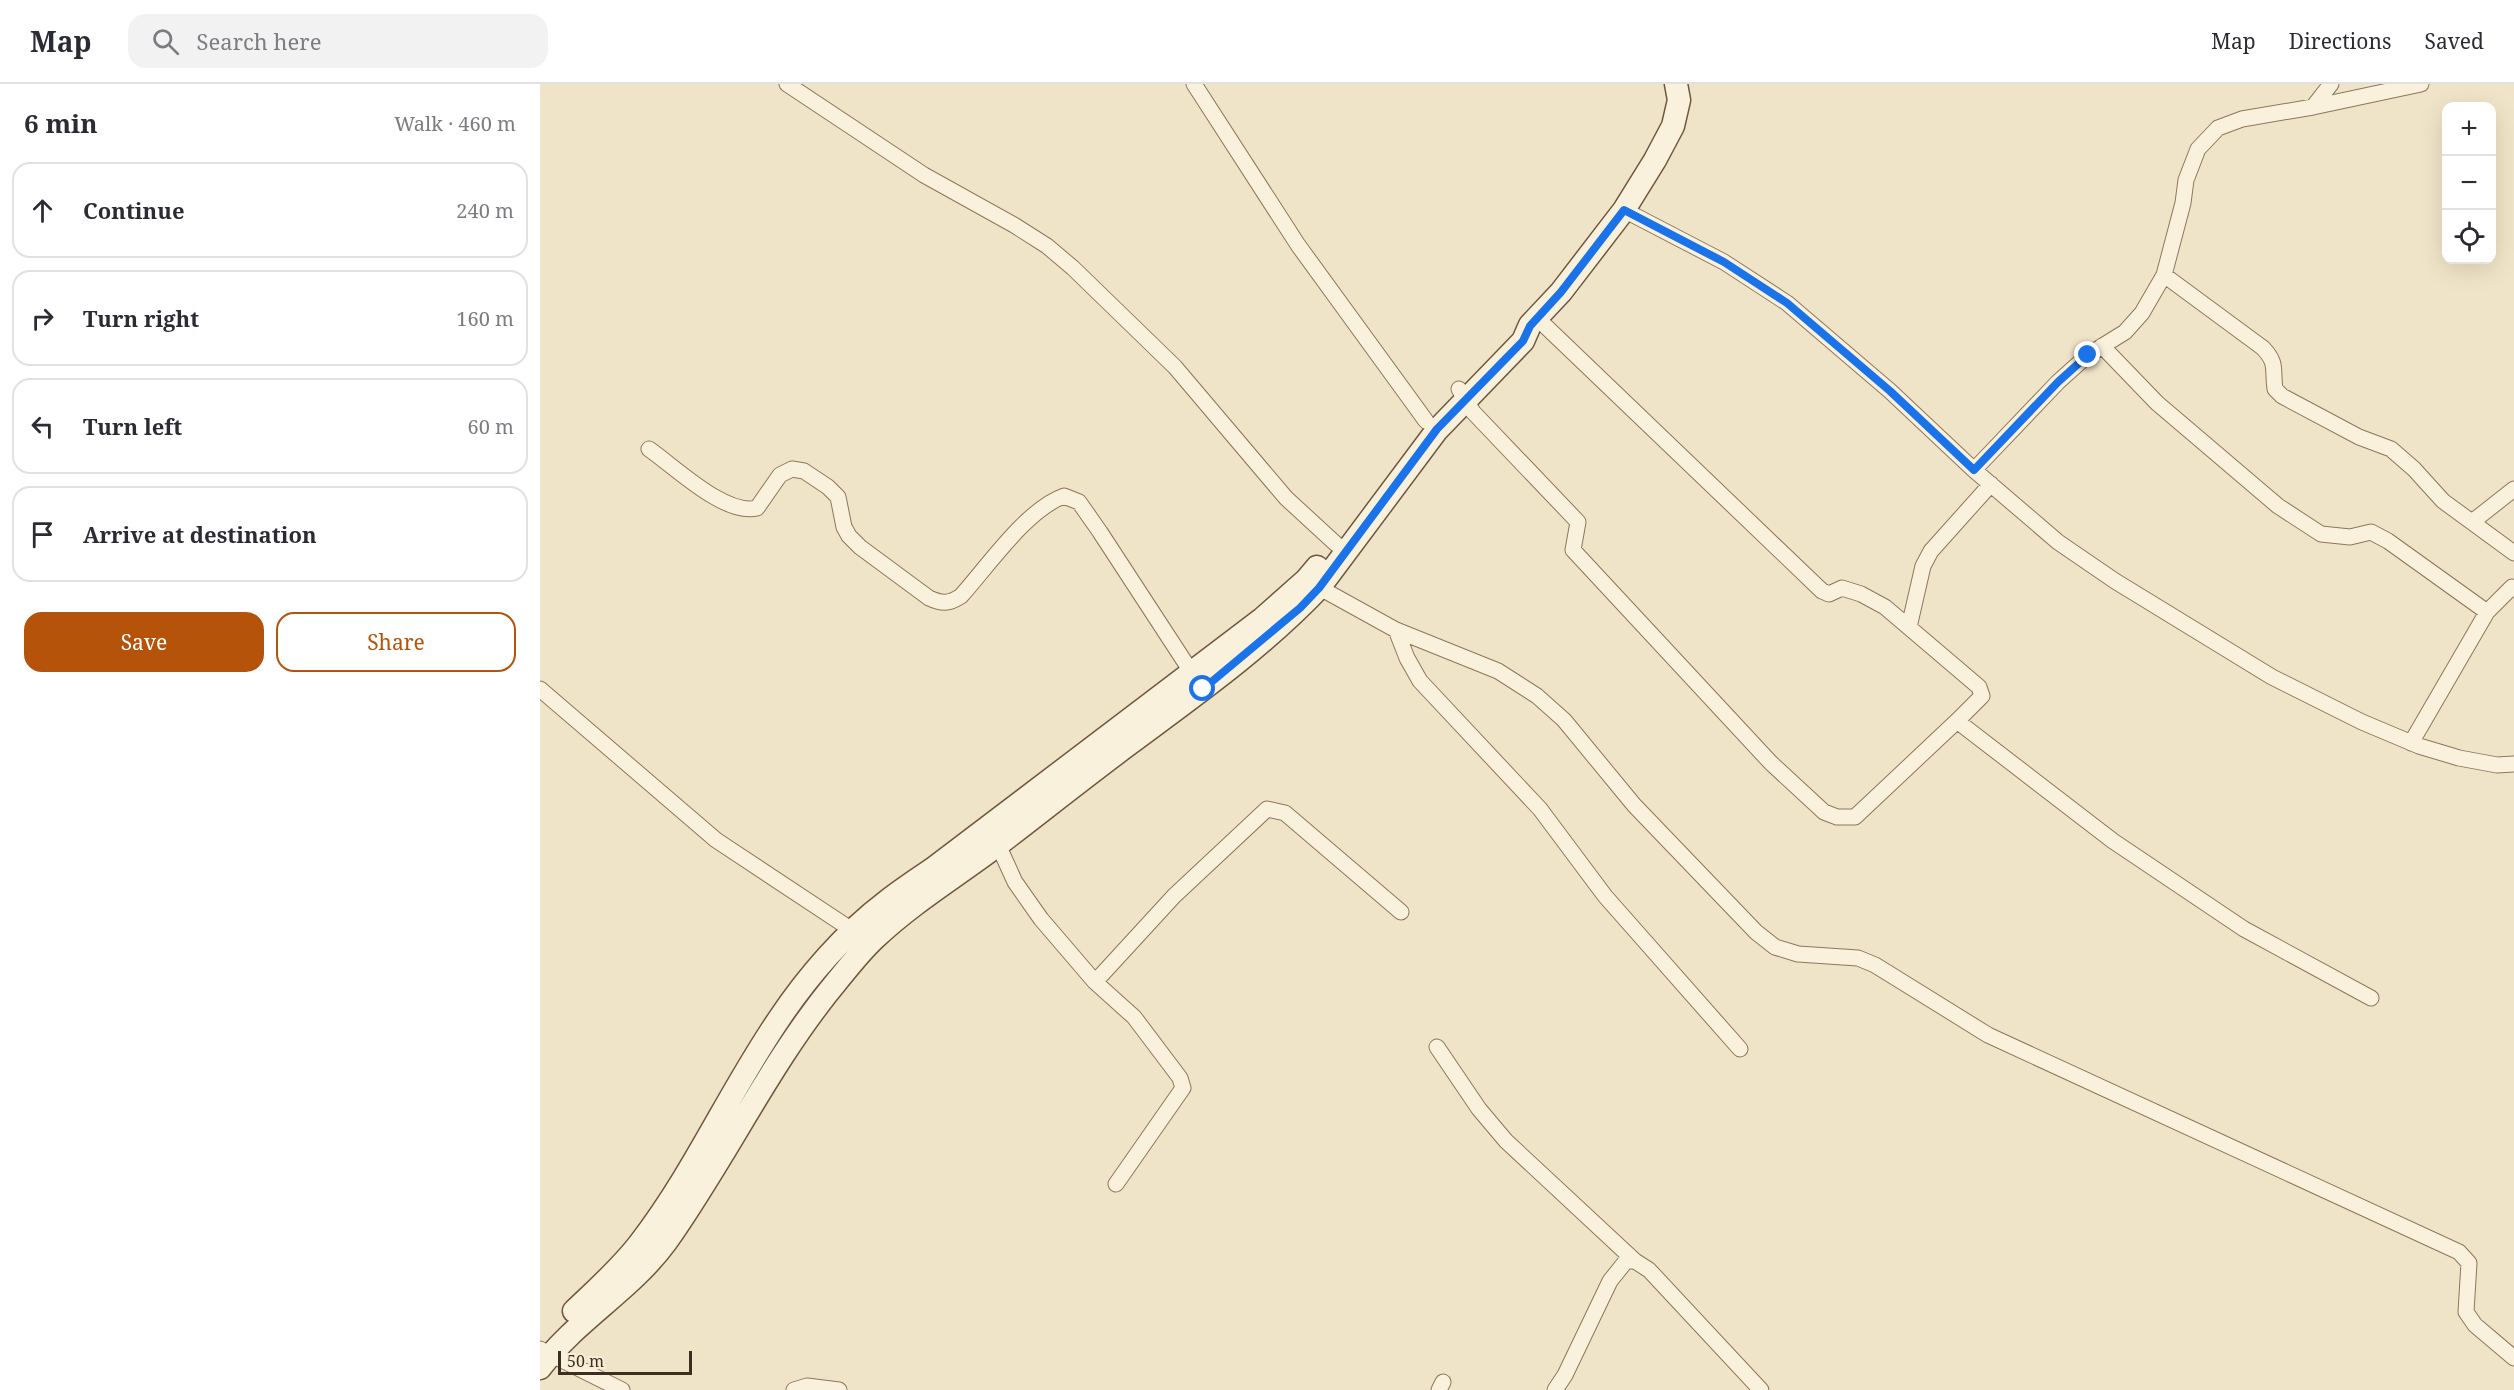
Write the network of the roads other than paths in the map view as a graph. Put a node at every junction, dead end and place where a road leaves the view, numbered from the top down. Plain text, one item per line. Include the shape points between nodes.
1 (787, 84) edge
2 (1194, 84) edge
3 (1676, 84) edge
4 (2331, 84) edge
5 (2421, 84) edge
6 (2313, 107) junction
7 (1624, 210) junction
8 (2164, 275) junction
9 (1534, 322) junction
10 (2102, 346) junction
11 (1462, 394) junction
12 (1426, 421) junction
13 (649, 448) dead end
14 (1974, 470) junction
15 (1991, 484) junction
16 (2514, 489) edge
17 (2472, 522) junction
18 (1341, 547) junction
19 (2514, 553) edge
20 (1312, 584) junction
21 (2514, 588) edge
22 (2487, 612) junction
23 (1908, 627) junction
24 (1396, 630) junction
25 (1192, 673) junction
26 (540, 690) edge
27 (1957, 721) junction
28 (2411, 743) junction
29 (2514, 764) edge
30 (993, 835) junction
31 (1401, 912) dead end
32 (862, 937) junction
33 (1095, 982) junction
34 (2371, 998) dead end
35 (775, 1026) junction
36 (794, 1037) junction
37 (1437, 1047) dead end
38 (1740, 1049) dead end
39 (1116, 1184) dead end
40 (1635, 1261) junction
41 (543, 1354) edge
42 (2514, 1358) edge
43 (622, 1390) edge
44 (794, 1390) edge
45 (839, 1390) edge
46 (1555, 1390) edge
47 (1761, 1390) edge

1 - 18 street via 924,176 1047,246 1175,367 1286,498
2 - 12 street via 1298,245
3 - 7 street via 1679,100 1673,126
4 - 6 street
5 - 6 street
6 - 8 street via 2242,119 2218,128 2198,149 2186,180
7 - 9 street
7 - 14 street via 1724,262 1787,303
8 - 10 street via 2142,313 2125,332
8 - 17 street via 2271,357 2275,389 2282,396 2359,437 2391,449 2444,501
9 - 11 street via 1523,341
9 - 23 street via 1822,591 1829,594 1842,588 1861,594 1885,607
10 - 14 street via 2058,382
10 - 22 street via 2157,403 2278,506 2321,534 2350,537 2371,532
11 - 12 street
11 - 18 street
11 - 27 street via 1473,412 1578,522 1573,550 1771,763 1824,812 1855,817
12 - 18 street
13 - 25 street via 719,500 747,510 757,508 780,475 792,469 814,476 838,497 844,527 860,547 941,603 961,596 1031,517 1048,502 1064,496 1078,502 1101,532
14 - 15 street
15 - 23 street via 1931,551 1923,566
15 - 28 street via 2058,542 2154,605 2272,677
16 - 17 street
17 - 19 street
18 - 20 street
20 - 24 street
20 - 25 street
20 - 30 street via 1300,608 1210,684
21 - 22 street
22 - 28 street
23 - 27 street via 1979,687 1982,696
24 - 38 street via 1420,681 1540,809 1605,896
24 - 42 street via 1498,671 1537,696 1564,720 1634,805 1775,947 1798,954 1858,958 1875,965 1988,1035 2459,1252 2469,1263 2466,1312 2475,1325
25 - 30 street
26 - 32 street via 716,840
27 - 34 street via 2132,854 2244,929
28 - 29 street via 2459,758
30 - 32 street via 926,895
30 - 33 street via 1030,905
31 - 33 street via 1284,813 1267,809 1174,896
32 - 35 street via 819,969
32 - 36 street
33 - 39 street via 1134,1017 1177,1072 1183,1088
35 - 36 street
35 - 41 street via 732,1093 699,1155 639,1245
36 - 41 street via 664,1244 638,1274
37 - 40 street via 1506,1141
40 - 46 street via 1626,1261 1610,1281
40 - 47 street via 1649,1270
41 - 43 street
44 - 45 street via 807,1386

